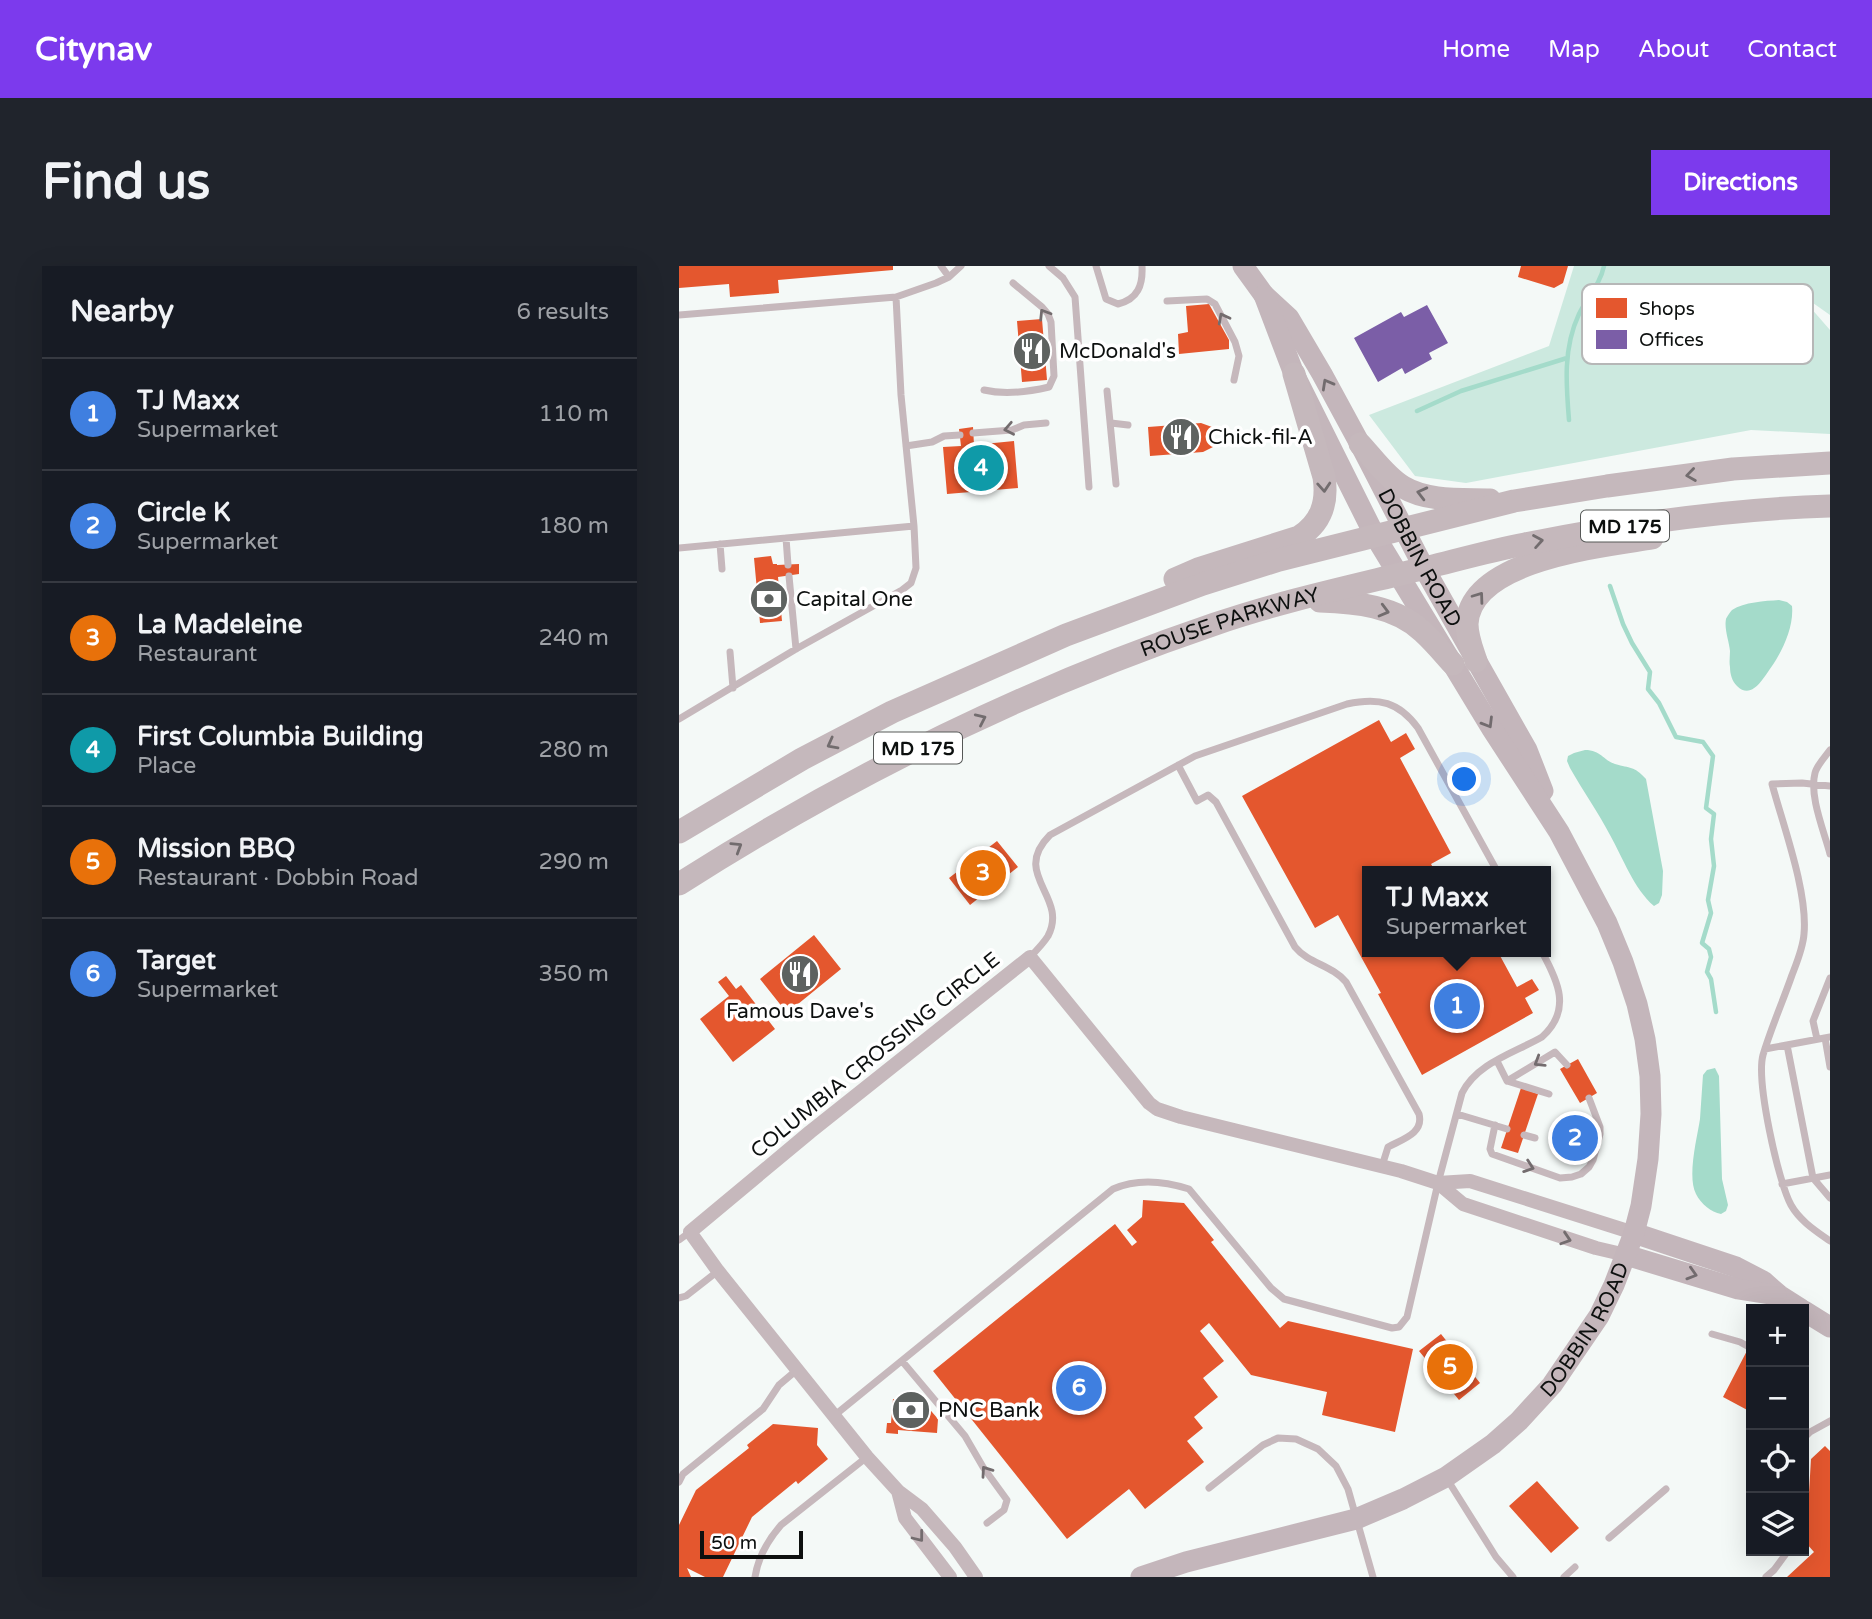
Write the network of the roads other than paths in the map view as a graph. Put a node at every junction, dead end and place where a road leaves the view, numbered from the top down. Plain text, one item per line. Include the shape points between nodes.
1 (941, 266) edge
2 (961, 266) edge
3 (1049, 266) edge
4 (1096, 266) edge
5 (1142, 266) edge
6 (1243, 266) edge
7 (949, 277) junction
8 (1013, 283) dead end
9 (1264, 295) junction
10 (896, 297) junction
11 (1167, 300) dead end
12 (679, 315) edge
13 (1294, 374) junction
14 (1234, 380) dead end
15 (984, 390) dead end
16 (1107, 391) dead end
17 (1046, 423) dead end
18 (1111, 423) junction
19 (1128, 425) dead end
20 (973, 433) dead end
21 (960, 435) dead end
22 (1360, 444) junction
23 (906, 446) junction
24 (1830, 463) edge
25 (1117, 484) dead end
26 (1089, 487) dead end
27 (1514, 501) junction
28 (1830, 508) edge
29 (913, 526) junction
30 (1404, 529) junction
31 (1375, 536) junction
32 (786, 538) junction
33 (720, 544) junction
34 (679, 548) edge
35 (788, 565) dead end
36 (1424, 568) junction
37 (722, 569) dead end
38 (1399, 575) junction
39 (789, 576) dead end
40 (1292, 600) junction
41 (796, 649) junction
42 (730, 652) dead end
43 (1476, 661) junction
44 (1453, 664) junction
45 (733, 688) junction
46 (892, 712) junction
47 (679, 719) edge
48 (1830, 750) edge
49 (1178, 765) junction
50 (1814, 784) junction
51 (1830, 786) edge
52 (679, 832) edge
53 (1559, 832) junction
54 (1830, 854) edge
55 (1494, 866) edge
56 (679, 884) edge
57 (1030, 957) junction
58 (1545, 957) edge
59 (1830, 978) edge
60 (1824, 1038) edge
61 (1787, 1045) junction
62 (1765, 1049) junction
63 (1497, 1061) junction
64 (1567, 1065) dead end
65 (1830, 1067) edge
66 (1507, 1082) junction
67 (1549, 1094) dead end
68 (1589, 1098) dead end
69 (1457, 1114) junction
70 (1495, 1125) junction
71 (1507, 1129) dead end
72 (1524, 1135) dead end
73 (1535, 1138) dead end
74 (1382, 1166) junction
75 (1830, 1175) edge
76 (1813, 1178) junction
77 (1438, 1183) junction
78 (1782, 1184) junction
79 (1830, 1198) edge
80 (1634, 1233) junction
81 (684, 1236) edge
82 (1830, 1241) edge
83 (1626, 1255) junction
84 (718, 1271) junction
85 (1779, 1296) junction
86 (679, 1298) edge
87 (1793, 1304) edge
88 (1809, 1314) edge
89 (1830, 1328) edge
90 (1712, 1334) dead end
91 (1746, 1346) edge
92 (902, 1361) junction
93 (798, 1369) junction
94 (835, 1415) junction
95 (1830, 1421) edge
96 (1809, 1433) edge
97 (867, 1457) junction
98 (1445, 1477) junction
99 (679, 1482) edge
100 (1209, 1488) dead end
101 (1666, 1489) dead end
102 (898, 1491) junction
103 (1356, 1519) junction
104 (987, 1523) dead end
105 (1609, 1538) dead end
106 (1784, 1556) edge
107 (1575, 1567) dead end
108 (755, 1577) edge
109 (950, 1577) edge
110 (976, 1577) edge
111 (1141, 1577) edge
112 (1373, 1577) edge
113 (1513, 1577) edge
114 (1564, 1577) edge
115 (1766, 1577) edge

1 - 7 lane
2 - 7 lane
3 - 26 lane via 1075,297
4 - 5 lane via 1106,299 1118,304 1132,299 1141,287
6 - 9 street, DOBBIN ROAD
7 - 10 lane
15 -> 8 lane via 1041,389 1049,387 1054,376 1048,314
9 - 13 street, DOBBIN ROAD
22 -> 9 street, DOBBIN ROAD via 1289,318
10 - 12 lane
10 - 23 lane
14 -> 11 lane via 1239,356 1215,304 1207,299
13 - 31 street, DOBBIN ROAD
13 -> 46 main road via 1326,490 1323,512 1308,531 1129,598
16 - 18 lane
17 -> 20 lane
18 - 19 lane
18 - 25 lane
21 - 23 lane
27 -> 22 main road via 1415,492 1391,478
22 - 30 street, DOBBIN ROAD
23 - 29 lane
24 -> 27 main road, ROUSE PARKWAY / MD 175 via 1721,471
27 - 30 main road, ROUSE PARKWAY / MD 175
36 -> 28 main road, ROUSE PARKWAY / MD 175 via 1616,527 1739,512
43 -> 28 main road via 1467,623 1470,610 1483,589 1515,569 1580,551
29 - 32 lane
29 - 41 lane via 916,568 911,583
30 - 31 main road, ROUSE PARKWAY / MD 175
30 - 36 street, DOBBIN ROAD
31 - 38 street, DOBBIN ROAD
31 - 46 main road, ROUSE PARKWAY / MD 175 via 1279,560 1134,609
32 - 33 lane
32 - 35 lane
33 - 34 lane
33 - 37 lane
36 - 38 main road, ROUSE PARKWAY / MD 175
36 - 43 street, DOBBIN ROAD
38 - 40 main road, ROUSE PARKWAY / MD 175
38 - 44 street, DOBBIN ROAD
39 - 41 lane
40 -> 44 main road via 1357,604 1395,613 1422,630
56 -> 40 main road, ROUSE PARKWAY / MD 175 via 825,796 1000,710 1149,648
41 - 45 lane
42 - 45 lane
43 - 53 street, DOBBIN ROAD via 1527,750
44 -> 53 street, DOBBIN ROAD
45 - 47 lane
46 -> 52 main road, ROUSE PARKWAY / MD 175
48 - 50 lane via 1815,771
49 - 55 lane via 1347,704 1388,703 1419,728
49 - 57 lane via 1043,842 1035,869 1052,919 1047,937
49 - 74 lane via 1197,800 1208,795 1216,802 1294,947 1306,958 1337,971 1346,982 1419,1114 1418,1129 1388,1147
50 - 51 lane
50 - 54 lane
50 - 62 lane via 1772,783 1797,878 1804,936
53 - 80 street, DOBBIN ROAD via 1607,923 1645,1039 1651,1114
57 - 74 street, COLUMBIA CROSSING CIRCLE via 1157,1109
57 - 81 street, COLUMBIA CROSSING CIRCLE
58 - 63 lane via 1560,989 1554,1021 1542,1037
59 - 60 lane via 1813,1021
60 - 61 lane
60 - 65 lane
61 - 62 lane
61 - 76 lane
62 - 78 lane via 1761,1080
63 - 66 lane
63 - 69 lane via 1468,1083
64 -> 66 lane via 1555,1052
66 - 67 lane
70 -> 68 lane via 1492,1154 1560,1178 1572,1177 1589,1167 1599,1141 1600,1127
69 - 70 lane
69 - 77 lane
70 - 71 lane
72 - 73 lane
74 - 77 street, COLUMBIA CROSSING CIRCLE
75 - 76 lane
76 - 78 lane
76 - 79 lane
77 - 80 street, COLUMBIA CROSSING CIRCLE via 1470,1181
77 -> 83 street, COLUMBIA CROSSING CIRCLE via 1463,1204
77 - 92 lane via 1407,1317 1399,1327 1284,1299 1189,1189 1141,1181 1113,1189
78 - 82 lane via 1802,1219
80 - 83 street, DOBBIN ROAD
80 - 85 street via 1736,1267
81 - 84 street, COLUMBIA CROSSING CIRCLE
83 -> 85 street via 1738,1289
83 - 98 street, DOBBIN ROAD via 1599,1316 1552,1385 1493,1444
84 - 86 lane
84 - 93 street, COLUMBIA CROSSING CIRCLE
85 - 87 street
88 - 89 street
90 - 91 lane
92 - 94 lane
104 -> 92 lane via 1004,1510 1004,1494 965,1436
93 - 94 street, COLUMBIA CROSSING CIRCLE
93 - 99 lane via 779,1385 764,1409
94 - 97 street, COLUMBIA CROSSING CIRCLE
95 - 96 lane
97 - 102 street, COLUMBIA CROSSING CIRCLE
97 - 108 lane via 781,1525 762,1553
98 - 103 street, DOBBIN ROAD
98 - 113 lane
100 - 103 lane via 1263,1445 1278,1438 1296,1439 1318,1448 1336,1466
101 - 105 lane
102 -> 109 street, COLUMBIA CROSSING CIRCLE via 905,1518
102 - 110 street, COLUMBIA CROSSING CIRCLE via 922,1508
103 - 111 street, DOBBIN ROAD
103 - 112 lane
106 - 115 lane
107 - 114 lane

